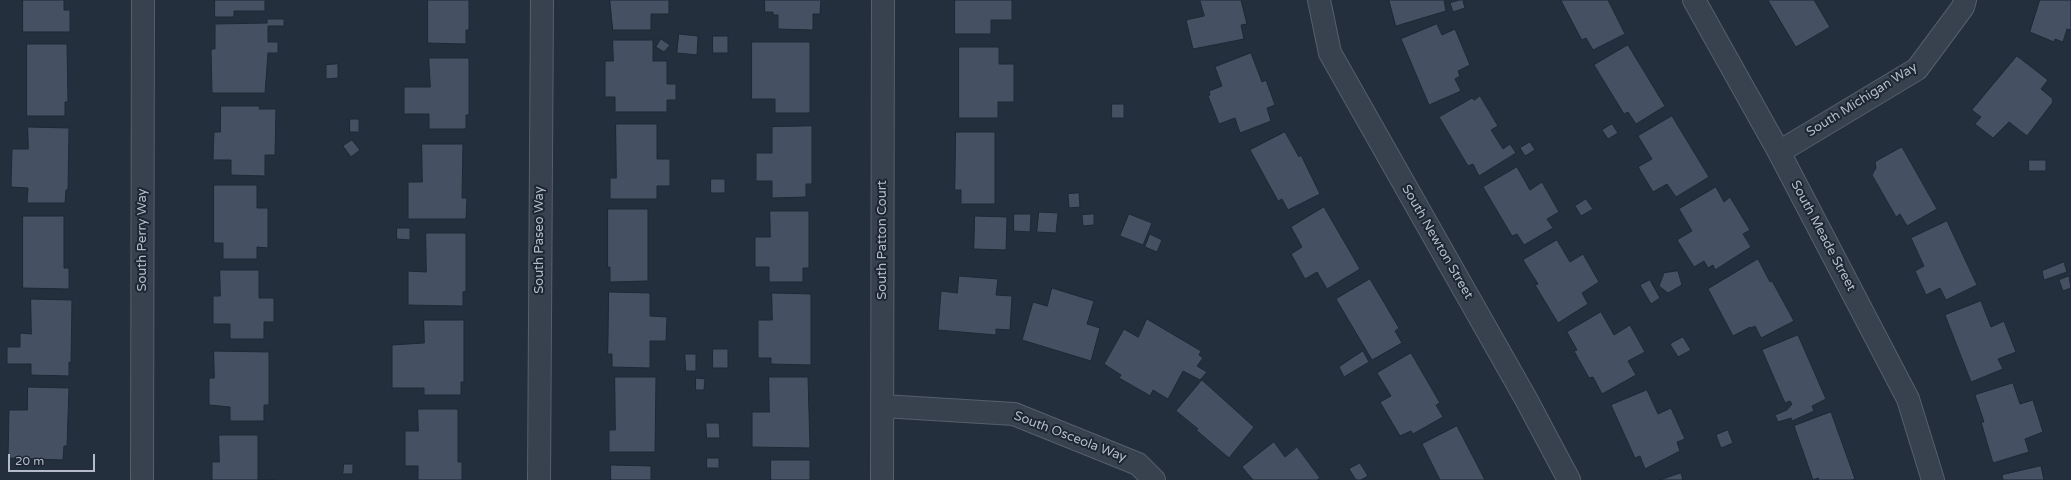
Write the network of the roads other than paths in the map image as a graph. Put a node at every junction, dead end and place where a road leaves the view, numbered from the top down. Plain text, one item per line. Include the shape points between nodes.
1 (143, 0) edge
2 (542, 0) edge
3 (883, 0) edge
4 (1319, 0) edge
5 (1694, 0) edge
6 (1966, 0) edge
7 (1779, 152) junction
8 (883, 406) junction
9 (142, 480) edge
10 (539, 480) edge
11 (882, 480) edge
12 (1154, 480) edge
13 (1569, 480) edge
14 (1933, 480) edge

1 - 9 street, South Perry Way
2 - 10 street, South Paseo Way
3 - 8 street, South Patton Court
4 - 13 street, South Newton Street via 1330,53
5 - 7 street, South Meade Street
6 - 7 street, South Michigan Way via 1964,7 1917,69
7 - 14 street, South Meade Street via 1908,399
8 - 11 street, South Patton Court
8 - 12 street, South Osceola Way via 1014,414 1138,464

